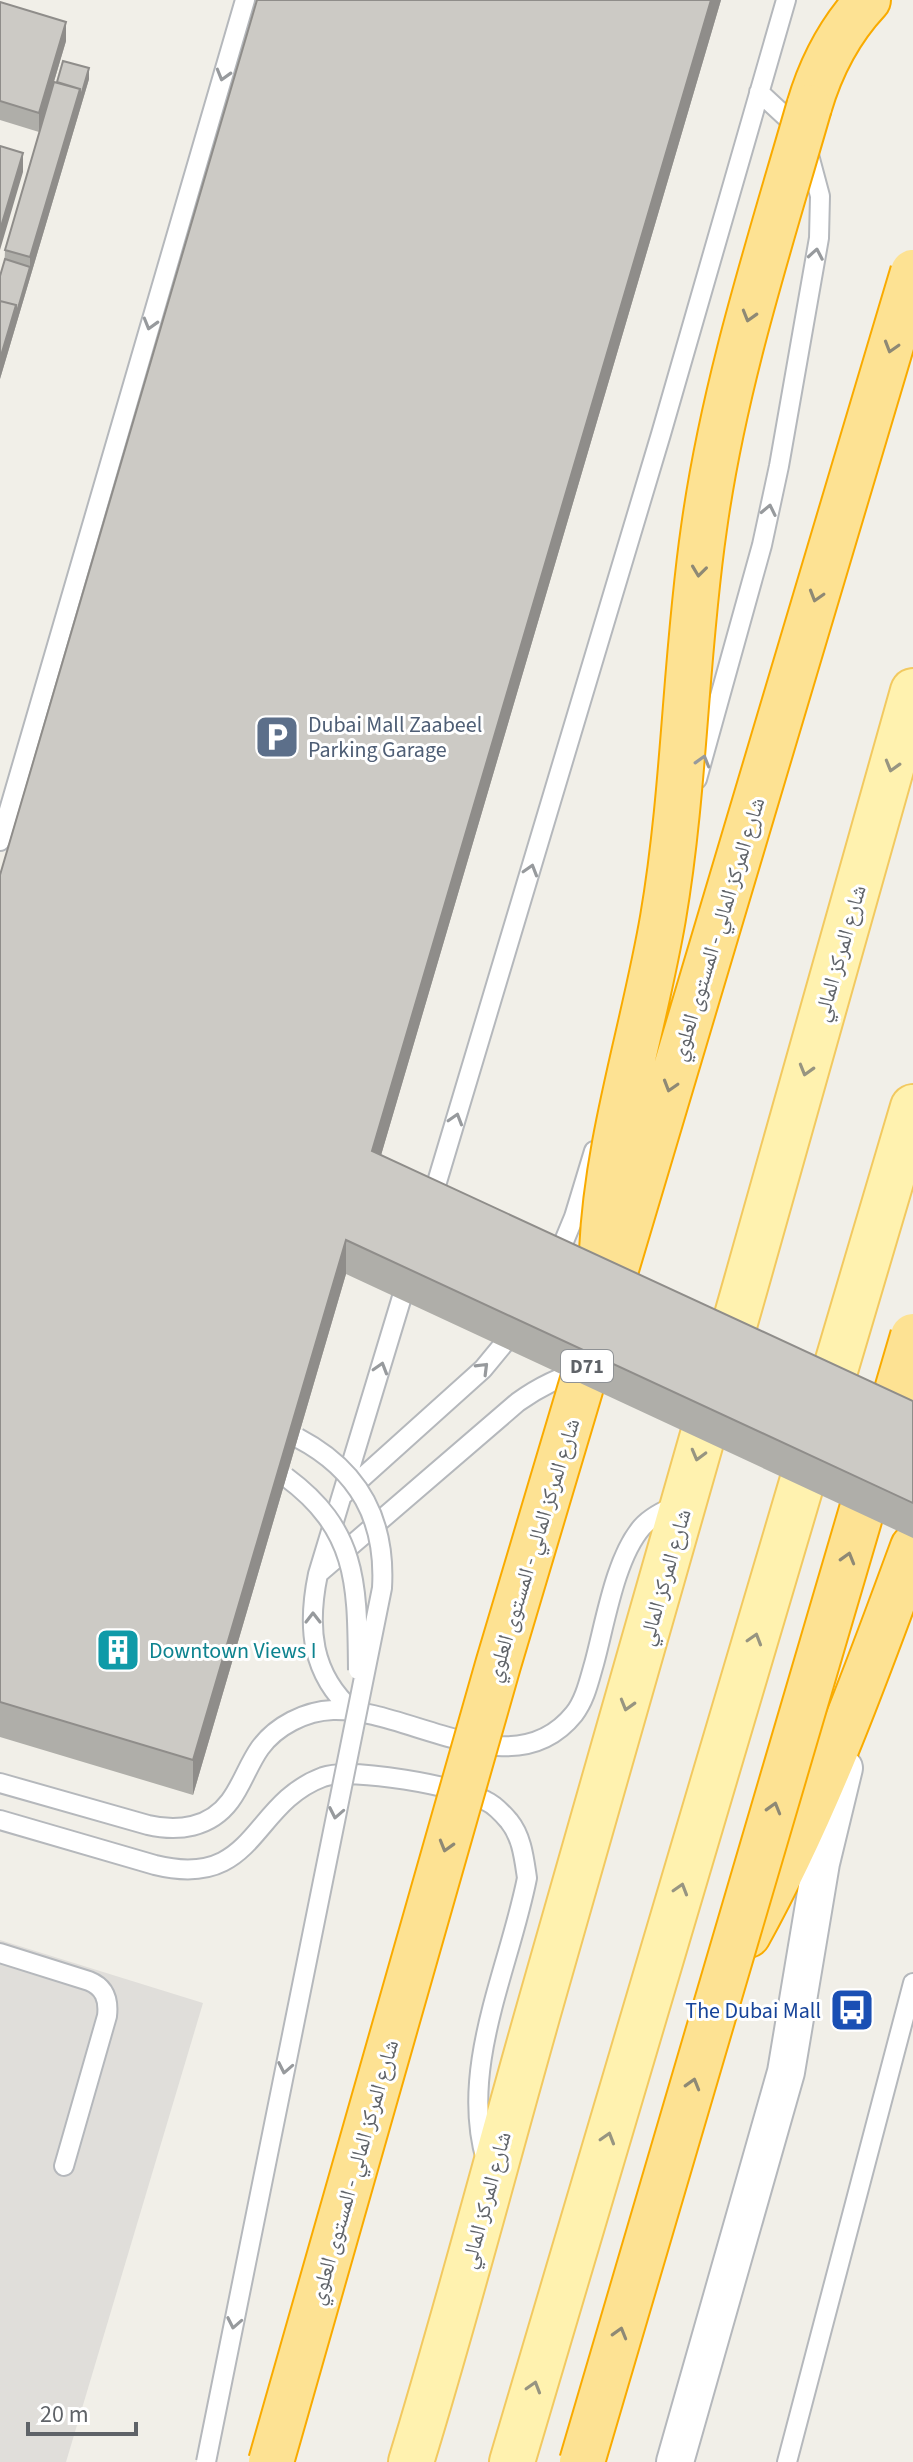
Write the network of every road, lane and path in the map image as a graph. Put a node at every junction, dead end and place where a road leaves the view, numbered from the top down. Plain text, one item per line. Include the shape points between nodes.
1 (245, 0) edge
2 (786, 0) edge
3 (868, 0) edge
4 (759, 92) junction
5 (913, 272) edge
6 (160, 291) junction
7 (179, 301) edge
8 (82, 558) junction
9 (101, 565) edge
10 (913, 691) edge
11 (0, 841) edge
12 (913, 1107) edge
13 (428, 1212) edge
14 (414, 1257) edge
15 (550, 1274) edge
16 (604, 1308) junction
17 (527, 1315) edge
18 (913, 1336) edge
19 (602, 1368) edge
20 (298, 1438) edge
21 (286, 1477) edge
22 (342, 1496) junction
23 (686, 1502) junction
24 (913, 1547) edge
25 (318, 1574) junction
26 (913, 1579) edge
27 (356, 1706) junction
28 (0, 1783) edge
29 (0, 1820) edge
30 (0, 1953) edge
31 (725, 1976) junction
32 (913, 1983) edge
33 (64, 2166) dead end
34 (491, 2178) junction
35 (439, 2371) junction
36 (206, 2462) edge
37 (271, 2462) edge
38 (411, 2462) edge
39 (437, 2462) edge
40 (512, 2462) edge
41 (582, 2462) edge
42 (675, 2462) edge
43 (787, 2462) edge

1 -> 6 lane
2 - 4 lane
3 -> 16 highway, bridge via 830,51 818,78 744,334 715,462 696,593 663,919 610,1166 602,1260
13 -> 4 lane
15 -> 4 lane via 587,1175 762,545 793,388 819,238 820,196 799,136
5 -> 16 highway, شارع المركز المالي - المستوى العلوي / D71, bridge
6 - 7 lane
6 -> 8 lane
8 - 9 lane
8 - 11 lane
10 -> 23 main road, شارع المركز المالي via 707,1400
40 -> 12 main road
22 -> 14 lane
16 -> 37 highway, شارع المركز المالي - المستوى العلوي / D71, bridge
22 -> 17 lane via 483,1369
31 -> 18 highway, bridge
19 - 25 lane via 564,1376 518,1402
20 - 27 lane, bridge via 347,1474 370,1508 382,1547 379,1608
21 - 27 lane, bridge via 320,1506 351,1566 358,1611
22 - 25 lane
23 - 27 lane via 663,1510 630,1544 587,1689 575,1714 554,1733 528,1745 500,1747
23 -> 34 main road, شارع المركز المالي
24 - 31 highway, bridge via 816,1795
27 -> 25 lane via 339,1699 318,1661 311,1618
26 - 42 street via 834,1806 786,2072
27 - 28 lane via 312,1713 276,1732 261,1747 229,1802 210,1819 185,1829 148,1825
27 -> 36 lane, bridge
29 - 34 lane via 174,1870 191,1870 237,1854 280,1806 323,1777 370,1774 488,1801 510,1822 523,1848 527,1878 478,2075 478,2122
30 - 33 lane via 97,1984 107,1998 107,2016
41 -> 31 highway, bridge
32 - 43 lane
34 - 35 main road, شارع المركز المالي
35 - 38 main road, شارع المركز المالي
35 - 39 main road

